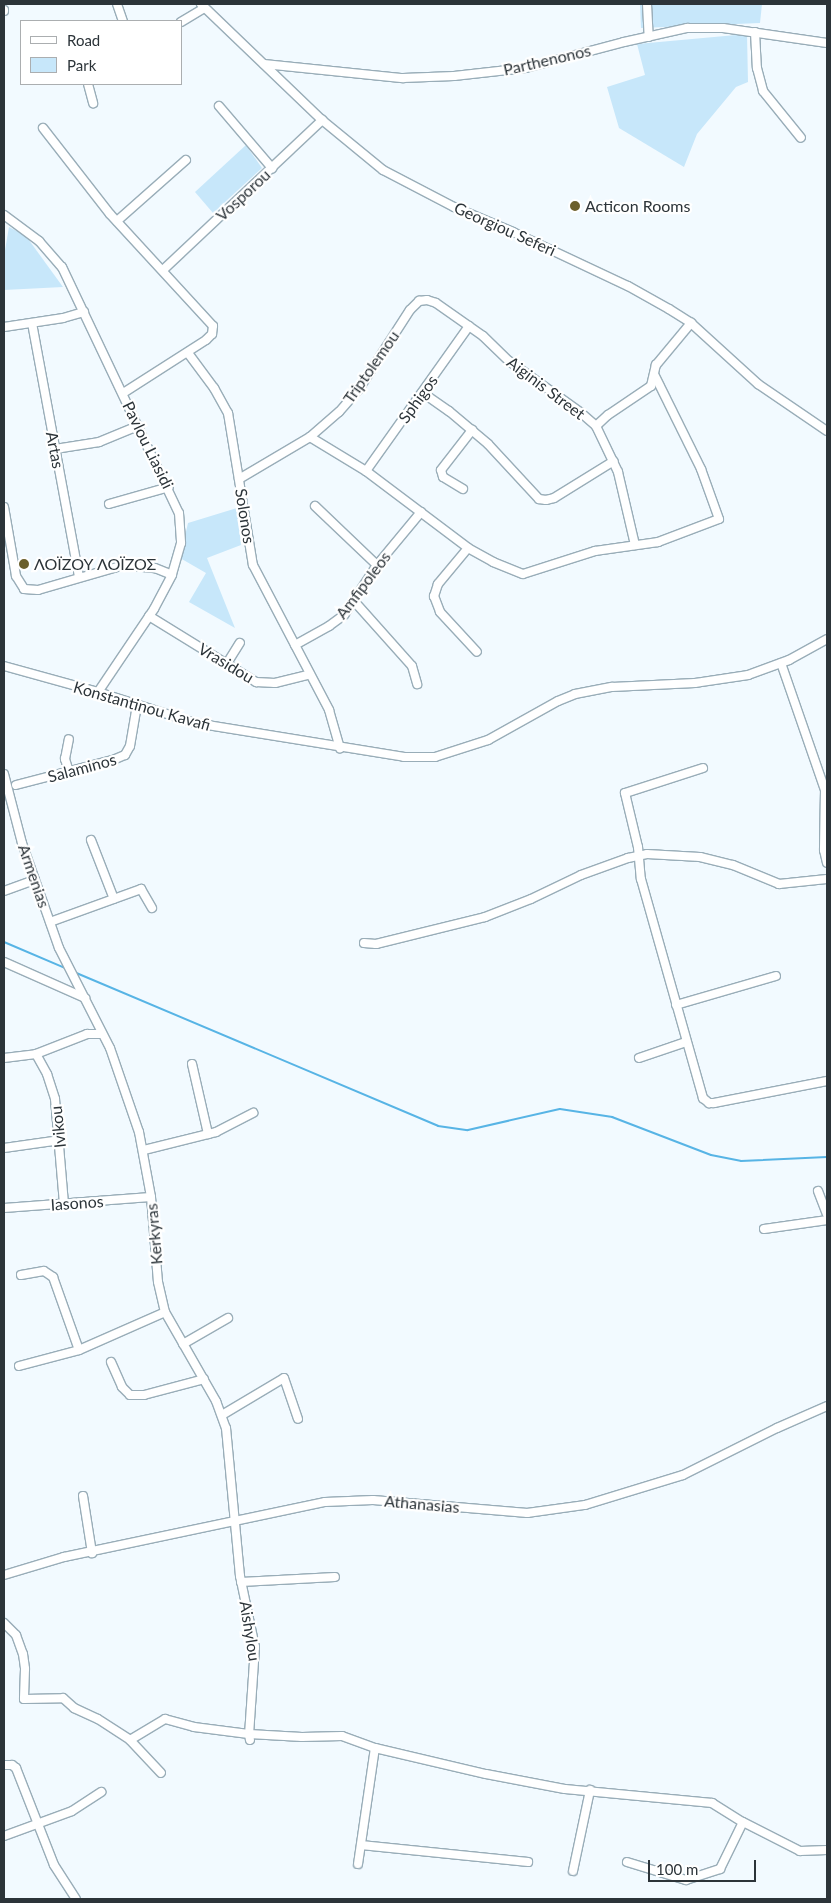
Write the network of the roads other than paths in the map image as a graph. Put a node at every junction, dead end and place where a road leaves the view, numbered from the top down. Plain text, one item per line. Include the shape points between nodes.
1 (118, 4) edge
2 (647, 4) edge
3 (203, 6) edge
4 (124, 20) edge
5 (182, 21) edge
6 (755, 32) junction
7 (649, 37) junction
8 (827, 43) edge
9 (264, 64) junction
10 (88, 85) edge
11 (93, 103) dead end
12 (219, 106) dead end
13 (322, 120) junction
14 (43, 128) dead end
15 (801, 138) dead end
16 (186, 160) dead end
17 (272, 168) junction
18 (4, 215) edge
19 (117, 221) junction
20 (163, 270) junction
21 (423, 300) joint
22 (84, 312) junction
23 (32, 323) junction
24 (691, 323) junction
25 (469, 326) junction
26 (4, 327) edge
27 (188, 353) junction
28 (655, 376) junction
29 (123, 393) junction
30 (423, 393) junction
31 (138, 426) junction
32 (596, 426) junction
33 (472, 430) junction
34 (827, 430) edge
35 (310, 437) junction
36 (54, 449) junction
37 (614, 462) junction
38 (366, 471) junction
39 (239, 479) junction
40 (169, 487) junction
41 (463, 489) dead end
42 (109, 504) dead end
43 (315, 506) dead end
44 (4, 507) edge
45 (421, 512) junction
46 (635, 545) junction
47 (468, 548) junction
48 (377, 565) junction
49 (79, 576) junction
50 (172, 576) junction
51 (354, 601) junction
52 (149, 616) junction
53 (827, 639) edge
54 (240, 642) dead end
55 (295, 645) junction
56 (477, 652) dead end
57 (781, 663) junction
58 (226, 665) junction
59 (4, 668) edge
60 (310, 674) junction
61 (417, 684) dead end
62 (98, 692) junction
63 (138, 705) junction
64 (69, 739) dead end
65 (340, 748) junction
66 (703, 768) dead end
67 (68, 772) junction
68 (4, 774) edge
69 (16, 785) dead end
70 (826, 795) edge
71 (92, 840) dead end
72 (639, 856) junction
73 (827, 864) edge
74 (827, 879) edge
75 (35, 880) junction
76 (4, 891) edge
77 (114, 899) junction
78 (152, 908) dead end
79 (50, 922) junction
80 (364, 943) dead end
81 (59, 948) joint
82 (4, 962) edge
83 (776, 976) dead end
84 (83, 996) junction
85 (676, 1005) junction
86 (102, 1034) junction
87 (686, 1042) junction
88 (36, 1054) junction
89 (4, 1058) edge
90 (639, 1058) dead end
91 (192, 1064) dead end
92 (827, 1081) edge
93 (252, 1112) dead end
94 (208, 1134) junction
95 (60, 1140) junction
96 (4, 1148) edge
97 (144, 1150) junction
98 (818, 1191) dead end
99 (151, 1197) junction
100 (64, 1204) junction
101 (4, 1208) edge
102 (827, 1214) edge
103 (827, 1220) edge
104 (764, 1228) dead end
105 (20, 1274) dead end
106 (165, 1312) junction
107 (228, 1318) dead end
108 (183, 1344) junction
109 (79, 1350) junction
110 (111, 1362) dead end
111 (19, 1366) dead end
112 (204, 1379) junction
113 (827, 1406) edge
114 (222, 1415) junction
115 (298, 1419) dead end
116 (83, 1496) dead end
117 (235, 1522) junction
118 (92, 1552) junction
119 (4, 1575) edge
120 (335, 1578) dead end
121 (241, 1582) junction
122 (4, 1623) edge
123 (250, 1737) junction
124 (130, 1740) junction
125 (375, 1748) junction
126 (4, 1765) edge
127 (161, 1773) dead end
128 (590, 1790) junction
129 (101, 1792) dead end
130 (742, 1822) junction
131 (36, 1824) junction
132 (4, 1836) edge
133 (361, 1845) junction
134 (827, 1850) edge
135 (528, 1862) dead end
136 (627, 1862) dead end
137 (358, 1864) dead end
138 (573, 1871) dead end
139 (76, 1899) edge

1 - 4 street
2 - 7 street
3 - 5 street
3 - 9 street, Georgiou Seferi
6 - 7 street, Parthenonos via 687,28
6 - 8 street, Parthenonos
6 - 15 street via 756,68 763,91
7 - 9 street, Parthenonos via 526,68 454,76 403,78
9 - 13 street, Georgiou Seferi
10 - 11 street
12 - 17 street
13 - 17 street, Vosporou
13 - 24 street, Georgiou Seferi via 383,170 454,207 628,286
14 - 19 street
16 - 19 street
17 - 20 street, Vosporou
18 - 22 street, Pavlou Liasidi via 29,232 54,257
19 - 20 street
20 - 27 street via 212,326 212,334
21 - 25 street, Aiginis Street via 436,303
21 - 35 street, Triptolemou via 410,310 345,405
22 - 23 street
22 - 29 street, Pavlou Liasidi
23 - 26 street
23 - 36 street, Artas
24 - 28 street via 656,365
24 - 34 street, Georgiou Seferi via 758,384
25 - 30 street, Sphigos
25 - 32 street, Aiginis Street
27 - 29 street
27 - 39 street, Solonos via 228,413
28 - 32 street via 645,392
28 - 46 street via 701,469 719,519 658,542
29 - 31 street, Pavlou Liasidi
30 - 33 street
30 - 38 street, Sphigos
31 - 36 street via 99,442
31 - 40 street, Pavlou Liasidi
32 - 37 street, Aiginis Street
33 - 37 street via 542,500 554,498
33 - 41 street via 441,470 443,477
35 - 38 street
35 - 39 street, Triptolemou
36 - 49 street, Artas
37 - 46 street, Aiginis Street
38 - 45 street
39 - 55 street, Solonos via 254,565
40 - 42 street
40 - 50 street, Pavlou Liasidi via 182,529 180,551
43 - 48 street
44 - 49 street via 16,576 24,588 38,590
45 - 47 street
45 - 48 street, Amfipoleos
46 - 47 street via 595,551 523,574
47 - 56 street via 438,584 434,596 440,612
48 - 51 street, Amfipoleos
49 - 50 street via 132,565 155,568
50 - 52 street, Pavlou Liasidi
51 - 55 street, Amfipoleos via 337,621
51 - 61 street via 412,666
52 - 58 street, Vrasidou
52 - 62 street, Pavlou Liasidi
53 - 57 street, Konstantinou Kavafi
54 - 58 street
55 - 60 street, Solonos
57 - 65 street, Konstantinou Kavafi via 727,679 612,687 575,694 488,740 435,757 404,757
57 - 70 street
58 - 60 street, Vrasidou via 249,680 262,684
59 - 62 street, Konstantinou Kavafi
60 - 65 street, Solonos via 329,710
62 - 63 street, Konstantinou Kavafi
63 - 65 street, Konstantinou Kavafi via 195,724
63 - 67 street, Salaminos via 130,746 125,755
64 - 67 street via 65,759
66 - 72 street via 625,793
67 - 69 street, Salaminos
68 - 75 street, Armenias
70 - 73 street via 824,844
71 - 77 street
72 - 74 street via 700,857 733,865 779,884
72 - 80 street via 581,875 485,917 376,944
72 - 85 street via 641,879
75 - 76 street
75 - 79 street, Armenias
77 - 78 street via 141,889
77 - 79 street
79 - 81 street, Armenias
81 - 84 street, Kerkyras
82 - 84 street
83 - 85 street
84 - 86 street, Kerkyras
85 - 87 street
86 - 88 street via 87,1034
86 - 97 street, Kerkyras via 119,1069
87 - 90 street
87 - 92 street via 701,1094 709,1103
88 - 89 street
88 - 95 street, Ivikou via 52,1087
91 - 94 street
93 - 94 street
94 - 97 street
95 - 96 street
95 - 100 street, Ivikou
97 - 99 street, Kerkyras
98 - 102 street
99 - 100 street, Iasonos
99 - 106 street, Kerkyras via 158,1282
100 - 101 street, Iasonos
103 - 104 street
105 - 109 street via 42,1271 53,1278
106 - 108 street, Kerkyras
106 - 109 street
107 - 108 street
108 - 112 street, Kerkyras
109 - 111 street
110 - 112 street via 122,1388 130,1395 144,1395
112 - 114 street, Kerkyras
113 - 117 street, Athanasias via 683,1475 585,1505 527,1513 373,1500 324,1502
114 - 115 street via 284,1378
114 - 117 street, Kerkyras via 228,1441
116 - 118 street
117 - 118 street, Athanasias
117 - 121 street, Aishylou
118 - 119 street, Athanasias via 40,1563
120 - 121 street
121 - 123 street, Aishylou via 255,1647
122 - 124 street via 16,1635 23,1654 24,1699 63,1698 74,1708
123 - 124 street via 165,1719
123 - 125 street via 342,1736
124 - 127 street
125 - 128 street via 486,1774 565,1789
125 - 133 street
126 - 131 street via 16,1768
128 - 130 street via 712,1803
128 - 138 street
129 - 131 street via 72,1811
130 - 134 street via 800,1850
130 - 136 street via 720,1869 686,1880
131 - 132 street
131 - 139 street via 54,1865
133 - 135 street
133 - 137 street

